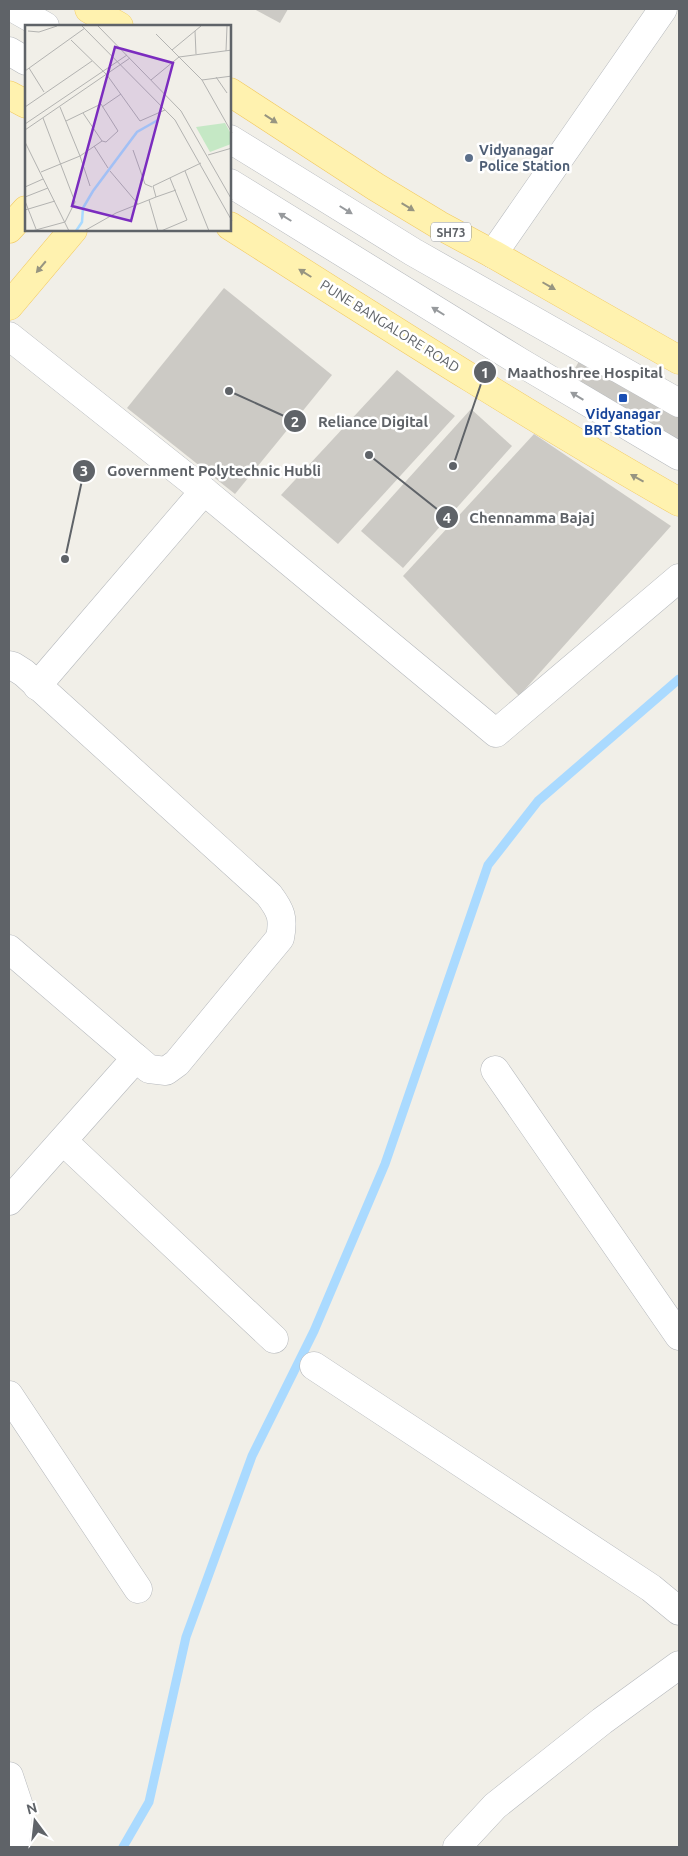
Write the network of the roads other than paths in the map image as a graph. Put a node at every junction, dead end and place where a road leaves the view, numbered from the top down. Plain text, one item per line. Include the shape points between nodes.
1 (15, 9) edge
2 (89, 9) edge
3 (663, 9) edge
4 (42, 25) edge
5 (118, 25) edge
6 (9, 51) edge
7 (25, 60) edge
8 (231, 93) edge
9 (9, 95) edge
10 (25, 103) edge
11 (231, 139) edge
12 (231, 184) edge
13 (25, 211) edge
14 (231, 227) edge
15 (9, 229) edge
16 (72, 231) edge
17 (494, 254) junction
18 (9, 306) edge
19 (9, 336) edge
20 (679, 360) edge
21 (679, 403) edge
22 (679, 456) edge
23 (204, 491) junction
24 (679, 502) edge
25 (679, 578) edge
26 (9, 665) edge
27 (37, 686) junction
28 (9, 949) edge
29 (136, 1058) junction
30 (495, 1070) dead end
31 (62, 1141) junction
32 (9, 1201) edge
33 (679, 1336) edge
34 (274, 1339) dead end
35 (314, 1366) dead end
36 (9, 1396) edge
37 (138, 1589) dead end
38 (679, 1611) edge
39 (679, 1665) edge
40 (9, 1776) edge
41 (15, 1847) edge
42 (457, 1847) edge

1 - 4 street
2 - 5 main road
3 - 17 street
6 - 7 street
8 -> 17 main road, SH73 via 376,188
9 - 10 main road
11 -> 21 street via 412,252
22 -> 12 street
13 - 15 main road
24 -> 14 main road, PUNE BANGALORE ROAD via 402,335
16 -> 18 main road
17 -> 20 main road, SH73
19 - 23 street
23 - 25 street via 496,733
23 - 27 street
26 - 27 street via 24,673
27 - 29 street via 269,895 279,908 283,923 280,938 176,1062 166,1071 149,1070
28 - 29 street
29 - 31 street
30 - 33 street
31 - 32 street
31 - 34 street
35 - 38 street via 651,1588
36 - 37 street
39 - 42 street via 602,1720 495,1806
40 - 41 street via 19,1806

